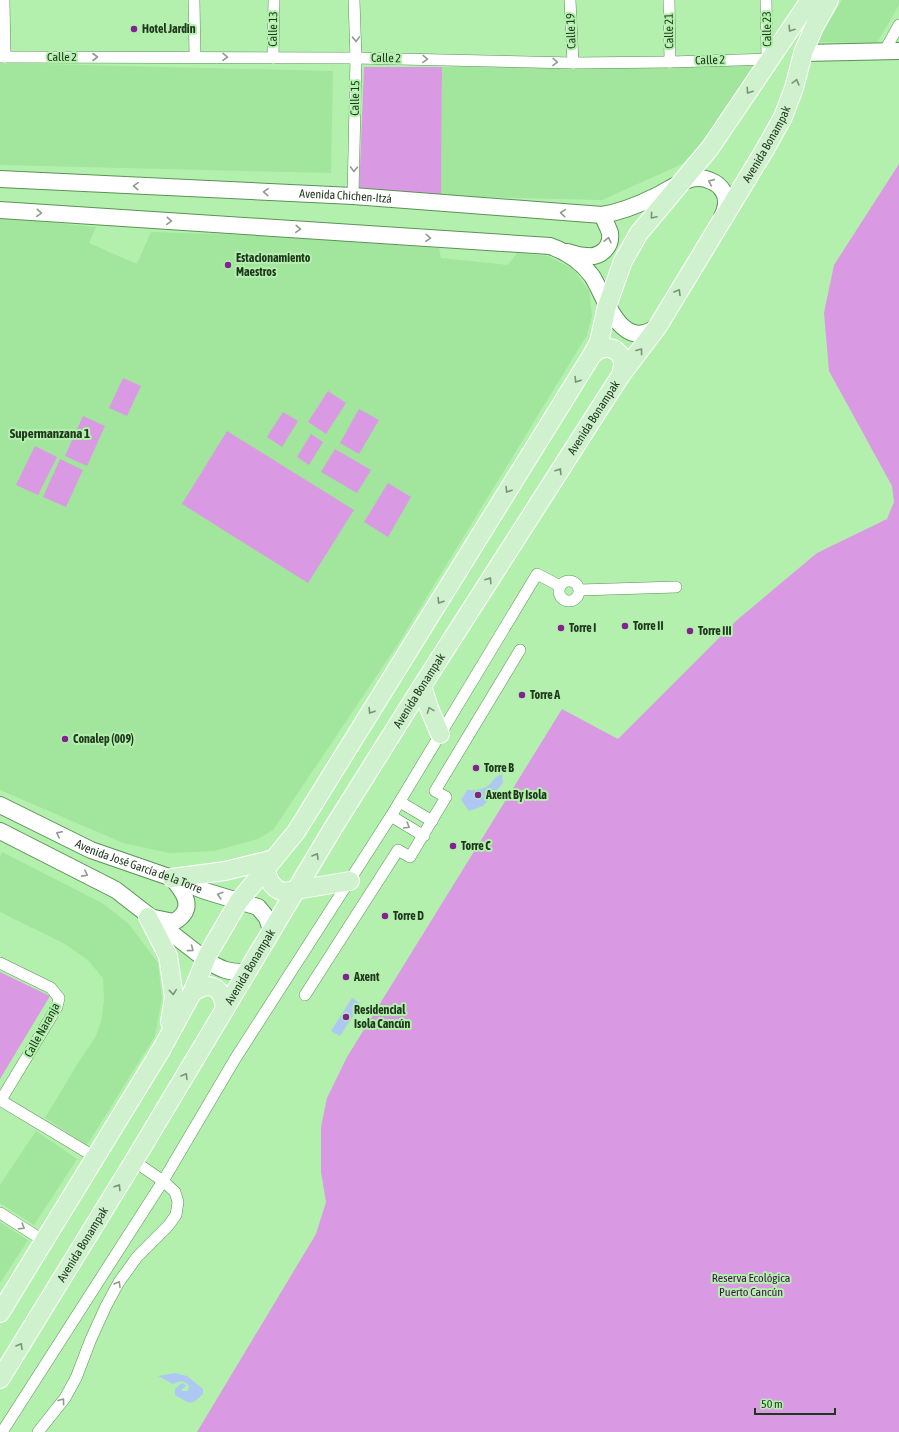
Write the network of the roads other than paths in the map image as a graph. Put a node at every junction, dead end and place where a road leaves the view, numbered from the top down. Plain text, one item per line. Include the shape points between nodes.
1 (4, 0) edge
2 (194, 0) edge
3 (274, 0) edge
4 (354, 0) edge
5 (570, 0) edge
6 (669, 0) edge
7 (766, 0) edge
8 (810, 0) edge
9 (829, 0) edge
10 (899, 25) edge
11 (891, 52) edge
12 (803, 53) junction
13 (2, 57) edge
14 (195, 57) junction
15 (273, 58) junction
16 (356, 58) junction
17 (769, 59) junction
18 (670, 62) junction
19 (572, 63) junction
20 (0, 179) edge
21 (683, 181) junction
22 (353, 196) junction
23 (0, 210) edge
24 (602, 215) junction
25 (718, 226) junction
26 (565, 252) junction
27 (607, 306) junction
28 (658, 326) junction
29 (592, 355) junction
30 (621, 375) junction
31 (560, 586) junction
32 (676, 587) dead end
33 (580, 590) junction
34 (520, 650) dead end
35 (422, 686) junction
36 (440, 734) junction
37 (400, 802) junction
38 (0, 805) edge
39 (391, 816) junction
40 (432, 821) junction
41 (1, 835) edge
42 (424, 836) junction
43 (270, 864) junction
44 (172, 878) junction
45 (350, 881) junction
46 (296, 890) junction
47 (239, 901) junction
48 (148, 917) junction
49 (271, 930) junction
50 (206, 960) junction
51 (0, 963) edge
52 (246, 972) junction
53 (192, 993) junction
54 (305, 995) dead end
55 (225, 1009) junction
56 (168, 1037) junction
57 (0, 1100) edge
58 (95, 1157) junction
59 (134, 1161) junction
60 (163, 1181) junction
61 (0, 1213) edge
62 (44, 1241) junction
63 (0, 1313) edge
64 (0, 1379) edge
65 (2, 1432) edge
66 (38, 1432) edge

1 - 13 street
2 - 14 street
3 - 15 street, Calle 13
4 -> 16 street, Calle 15
5 - 19 street, Calle 19
6 - 18 street, Calle 21
7 - 17 street, Calle 23
8 -> 17 main road
9 - 12 main road, Avenida Bonampak
10 - 11 street
11 - 12 main road
25 -> 12 main road, Avenida Bonampak via 783,117
13 -> 14 street, Calle 2
14 -> 15 street, Calle 2
15 - 16 street, Calle 2
16 -> 19 street, Calle 2
16 -> 22 street, Calle 15
17 - 18 street, Calle 2
17 -> 21 main road via 710,148
18 - 19 street, Calle 2
22 -> 20 main road, Avenida Chichen-Itzá
21 - 24 main road, Avenida Chichen-Itzá via 619,212
25 -> 21 main road via 726,205 722,189 708,179 694,178
21 -> 27 main road via 639,233 622,262
24 -> 22 main road, Avenida Chichen-Itzá
23 -> 26 main road via 550,246
26 -> 24 main road via 588,257 600,255 610,239
28 -> 25 main road, Avenida Bonampak
26 - 27 main road via 579,261 591,275
27 - 28 main road via 619,324 629,331 647,332
27 - 29 main road via 599,342
30 -> 28 main road, Avenida Bonampak
29 - 30 main road via 602,348 615,350 623,360
29 -> 43 main road via 296,832
35 -> 30 main road, Avenida Bonampak
31 - 33 street via 571,580
31 - 33 street via 560,596 569,601 576,599
31 - 36 street via 537,574
32 - 33 street
34 - 40 street via 435,791 446,797
36 -> 35 main road
46 -> 35 main road, Avenida Bonampak
36 - 37 street
37 - 39 street
37 - 40 street
44 -> 38 main road, Avenida José García de la Torre via 91,850
39 -> 42 street
39 - 45 street
40 - 42 street
41 -> 48 main road, Avenida José García de la Torre via 116,890
42 - 54 street via 410,857 398,850
43 - 44 main road
43 - 46 main road via 271,884 284,892
43 - 47 main road
47 -> 44 main road, Avenida José García de la Torre
44 - 48 main road via 186,898 185,912 174,922
45 - 46 main road
45 - 60 street via 235,1059
46 - 49 main road, Avenida Bonampak
47 - 49 main road, Avenida José García de la Torre via 262,911
47 - 50 main road
48 -> 50 main road, Avenida José García de la Torre
48 -> 56 main road via 168,956 174,997
49 - 52 main road, Avenida Bonampak
50 - 52 main road, Avenida José García de la Torre via 229,972
50 - 53 main road
51 - 57 street, Calle Naranja via 52,988 59,998 57,1007
52 - 55 main road, Avenida Bonampak
53 - 55 main road via 204,987 215,988 224,998
53 - 56 main road
59 -> 55 main road, Avenida Bonampak
56 - 58 main road
57 - 58 street, Calle Naranja
58 - 62 main road
59 - 60 street
64 -> 59 main road, Avenida Bonampak
60 - 65 street
66 -> 60 street via 65,1398 76,1378 91,1339 119,1282 137,1257 168,1226 176,1214 178,1202 175,1192
61 -> 62 street
62 - 63 main road

